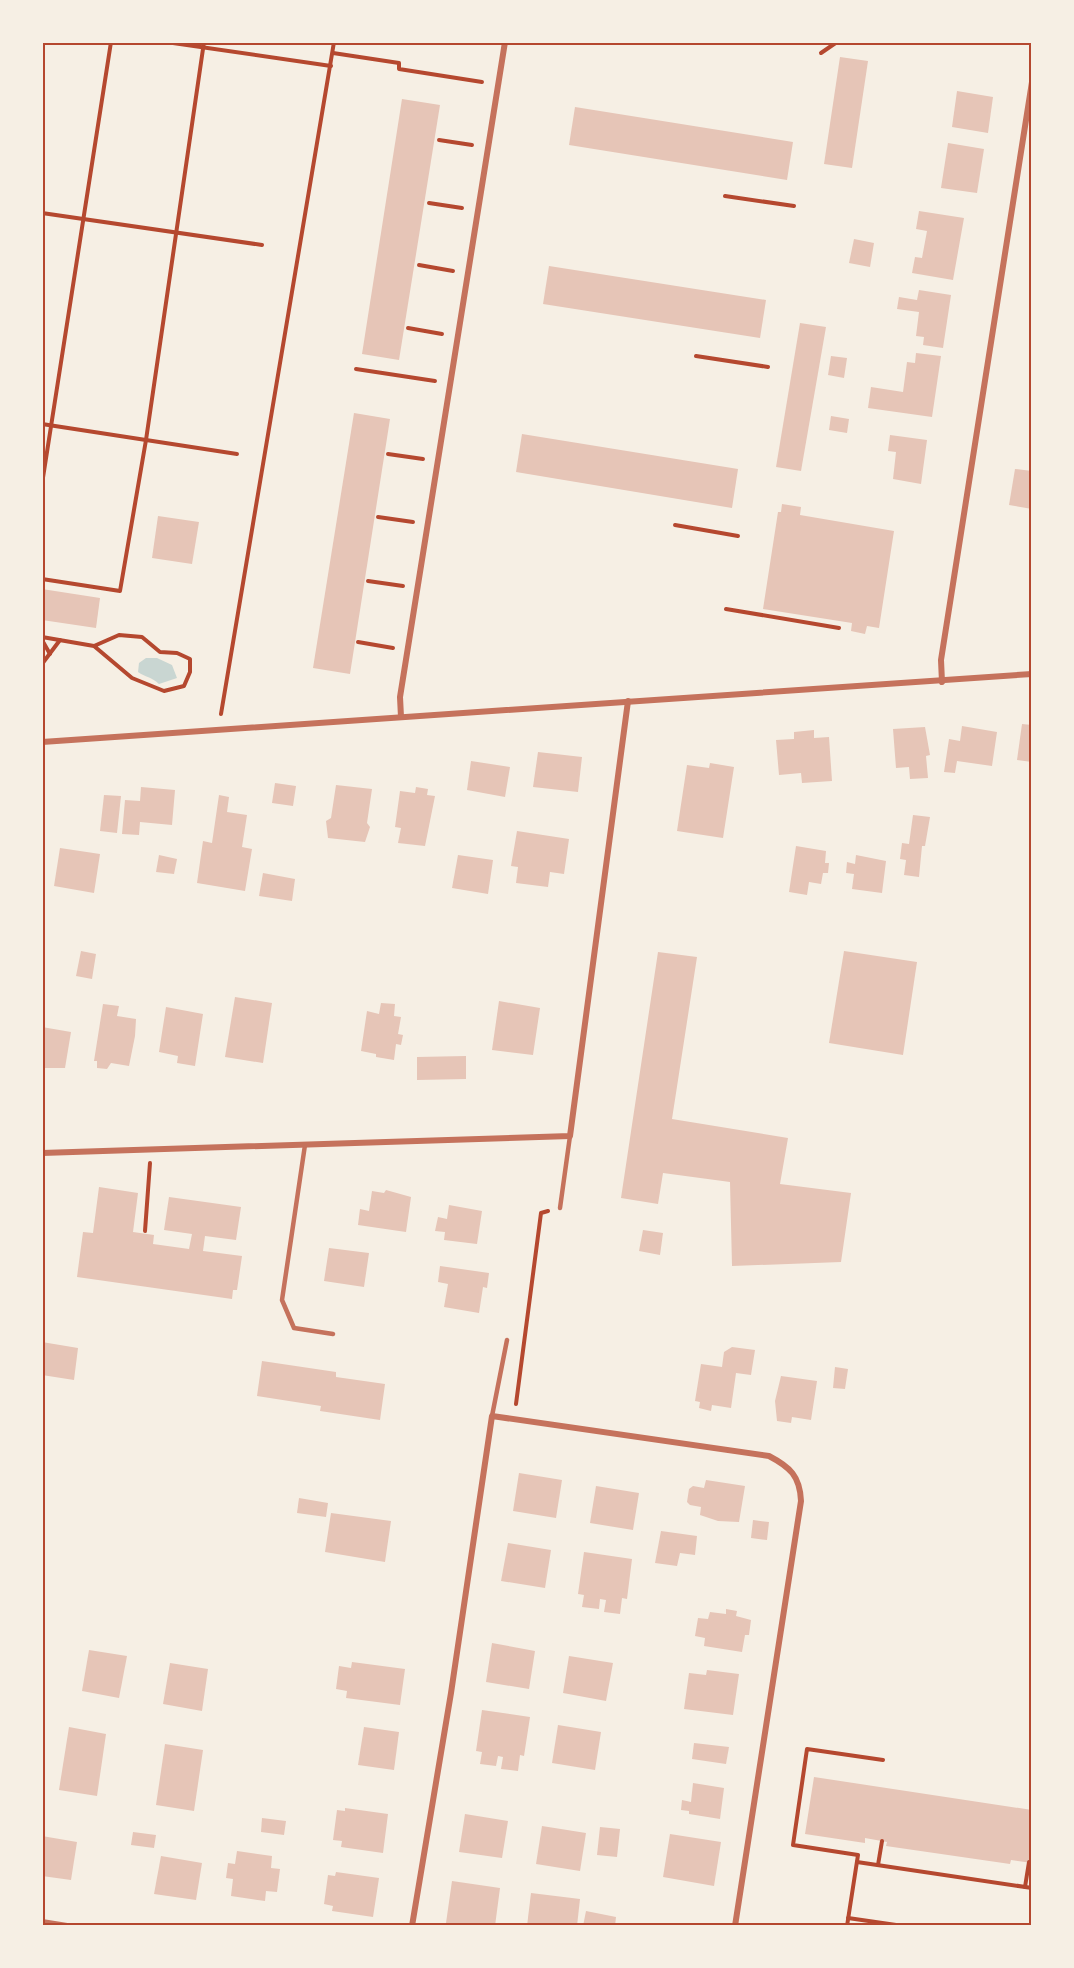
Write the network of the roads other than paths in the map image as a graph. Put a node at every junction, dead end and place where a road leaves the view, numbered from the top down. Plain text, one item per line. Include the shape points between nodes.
1 (505, 42) edge
2 (1032, 82) edge
3 (1032, 674) edge
4 (942, 682) junction
5 (628, 701) junction
6 (401, 717) junction
7 (42, 742) edge
8 (570, 1136) junction
9 (305, 1144) junction
10 (42, 1153) edge
11 (560, 1208) road end
12 (333, 1335) dead end
13 (507, 1340) dead end
14 (492, 1416) junction
15 (42, 1922) edge
16 (67, 1926) edge
17 (412, 1926) edge
18 (735, 1926) edge

1 - 6 street via 400,697
2 - 4 street via 941,660
3 - 4 street
4 - 5 street
5 - 6 street
5 - 8 street
6 - 7 street
8 - 9 street
8 - 11 lane
9 - 10 street
9 - 12 lane via 282,1300 294,1328
13 - 14 lane
14 - 17 street
14 - 18 street via 769,1456 794,1472 801,1486
15 - 16 street

